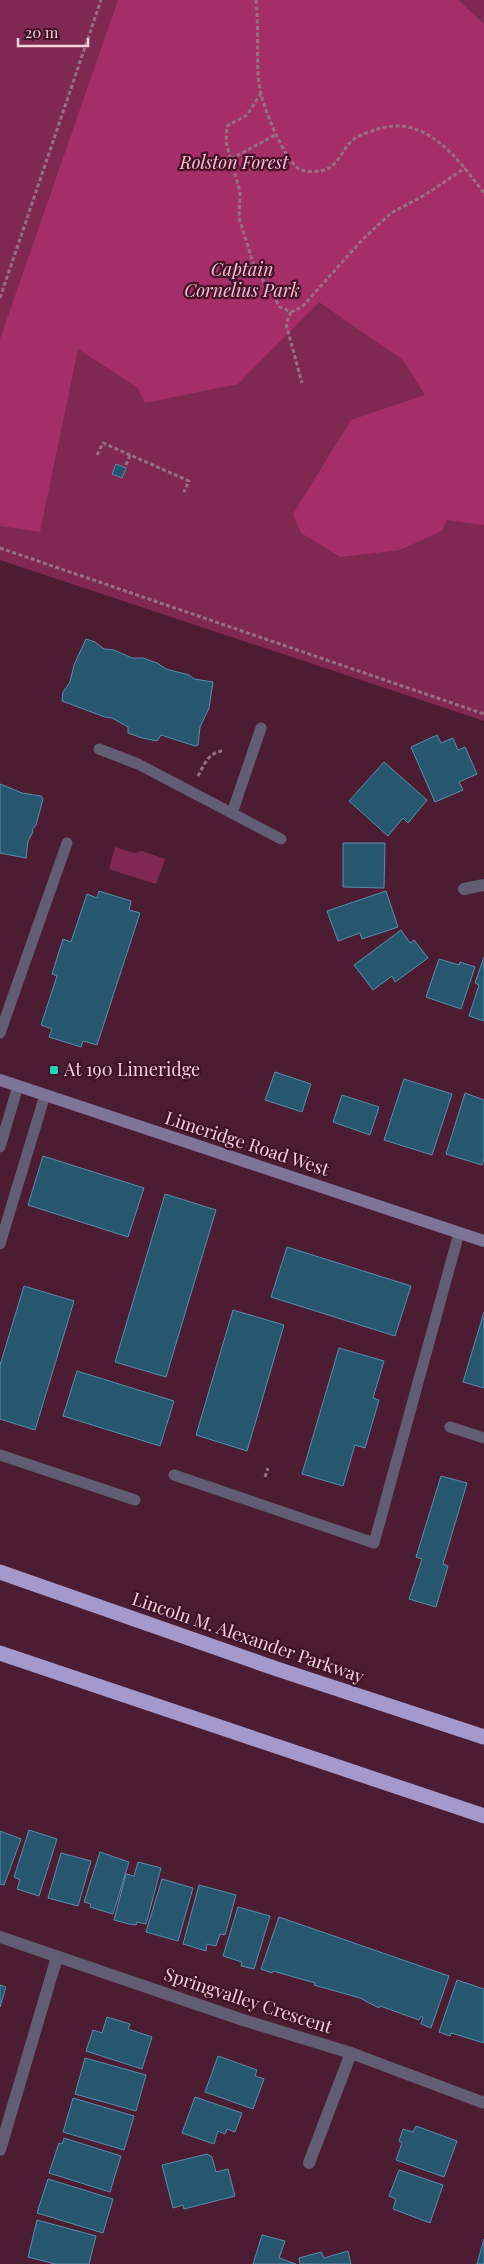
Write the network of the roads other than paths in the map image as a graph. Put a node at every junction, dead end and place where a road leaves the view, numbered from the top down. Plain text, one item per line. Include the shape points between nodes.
1 (261, 728) dead end
2 (99, 749) dead end
3 (232, 813) junction
4 (281, 839) dead end
5 (67, 843) dead end
6 (484, 885) edge
7 (464, 889) dead end
8 (0, 1033) edge
9 (0, 1080) edge
10 (18, 1086) junction
11 (45, 1095) junction
12 (0, 1147) edge
13 (459, 1233) junction
14 (484, 1241) edge
15 (0, 1244) edge
16 (450, 1427) dead end
17 (484, 1438) edge
18 (0, 1455) edge
19 (174, 1475) dead end
20 (135, 1500) dead end
21 (0, 1572) edge
22 (0, 1653) edge
23 (484, 1737) edge
24 (484, 1816) edge
25 (0, 1937) edge
26 (58, 1957) junction
27 (351, 2052) junction
28 (484, 2103) edge
29 (0, 2150) edge
30 (309, 2163) dead end

1 - 3 lane
2 - 3 lane via 138,764
3 - 4 lane
5 - 8 lane
6 - 7 street
9 - 10 street, Limeridge Road West
10 - 11 street, Limeridge Road West
10 - 12 lane
11 - 13 street, Limeridge Road West
11 - 15 lane
13 - 14 street, Limeridge Road West
13 - 19 lane via 374,1544
16 - 17 lane
18 - 20 lane
21 - 23 highway, Lincoln M. Alexander Parkway via 276,1669
22 - 24 highway
25 - 26 street, Springvalley Crescent
26 - 27 street, Springvalley Crescent via 243,2020
26 - 29 street
27 - 28 street, Springvalley Crescent
27 - 30 street

